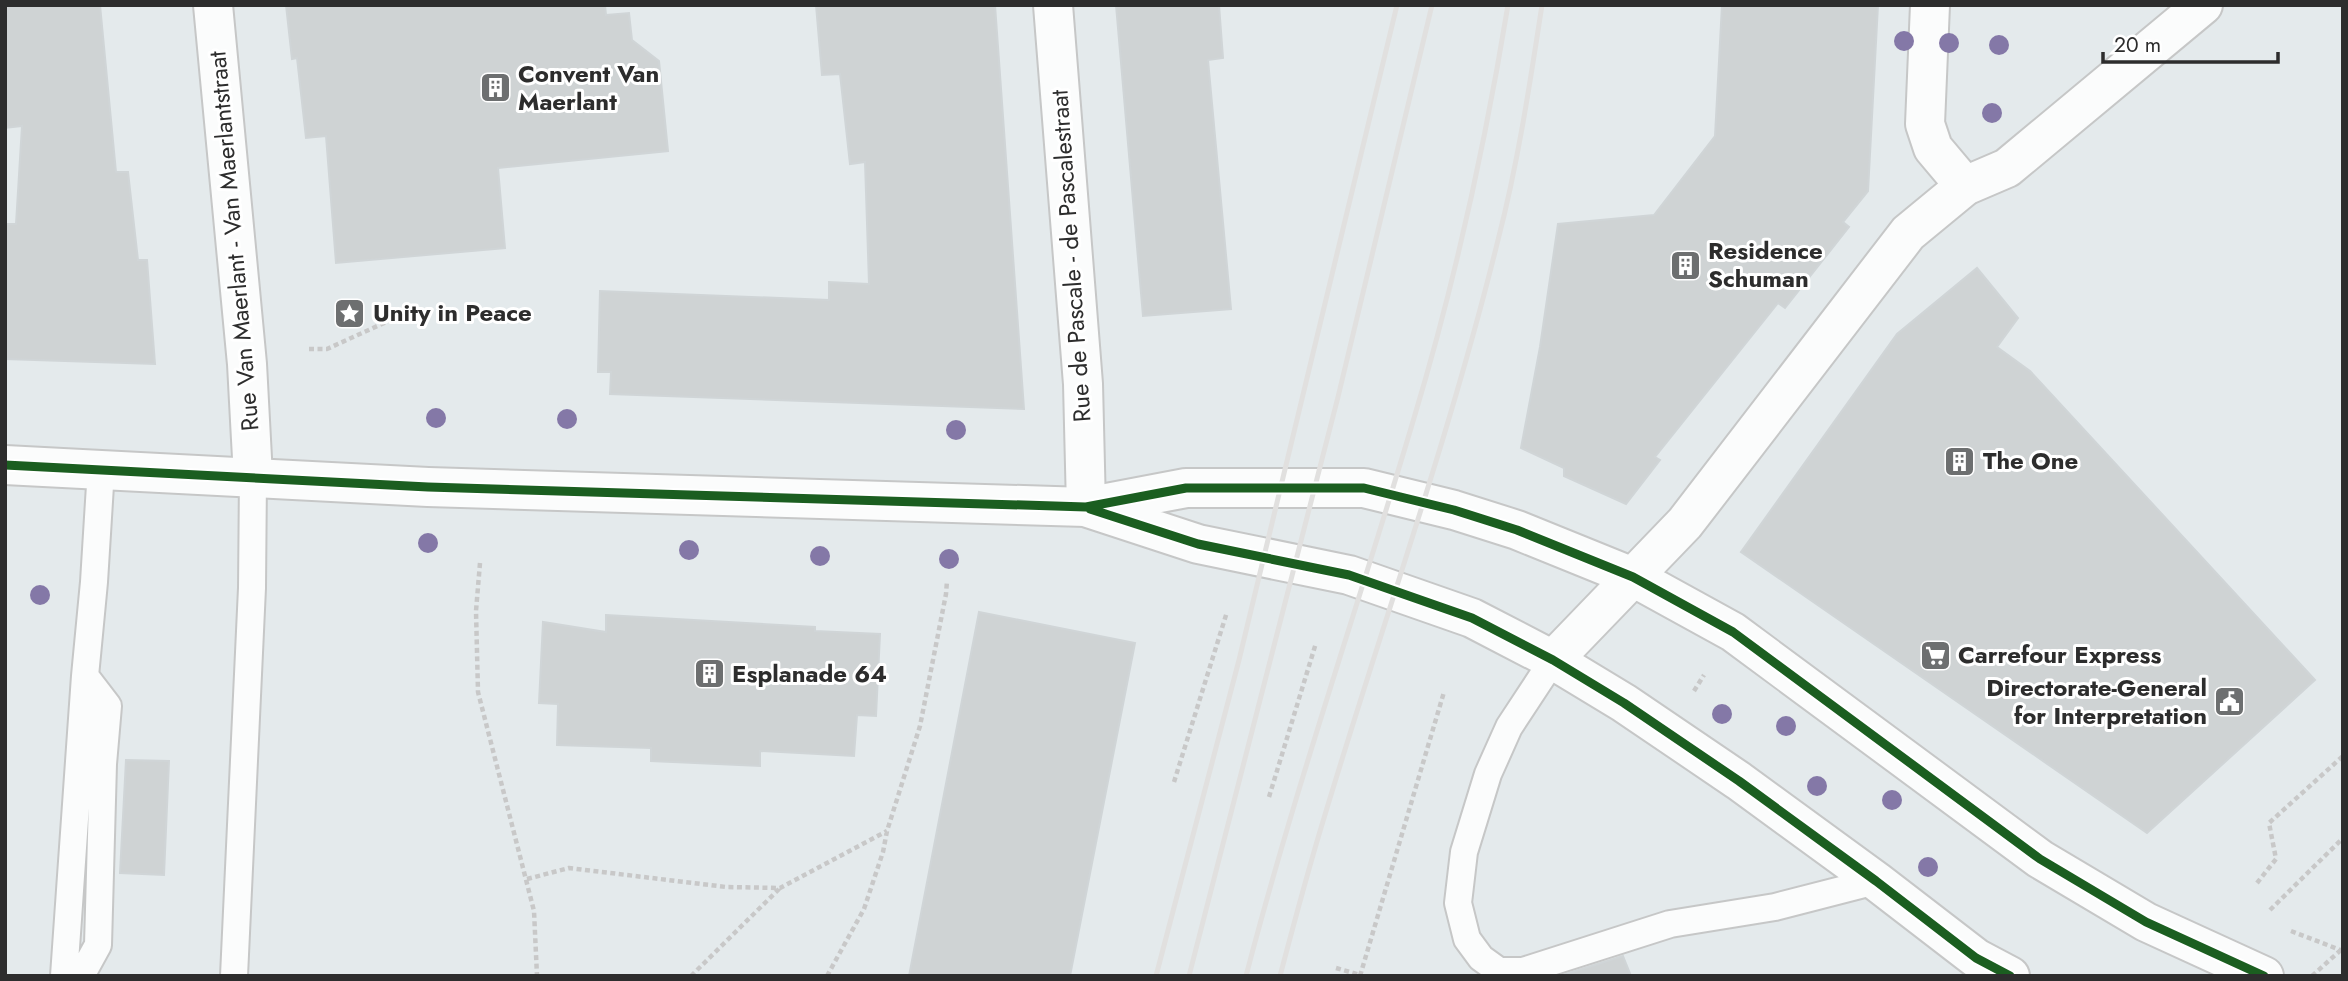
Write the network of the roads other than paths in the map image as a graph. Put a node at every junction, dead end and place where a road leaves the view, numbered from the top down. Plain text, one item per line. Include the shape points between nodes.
1 (213, 5) edge
2 (1053, 5) edge
3 (1930, 5) edge
4 (2203, 5) edge
5 (1965, 186) junction
6 (5, 465) edge
7 (101, 469) junction
8 (253, 477) junction
9 (1086, 508) junction
10 (1633, 577) junction
11 (1553, 660) junction
12 (85, 677) junction
13 (1876, 881) junction
14 (64, 976) edge
15 (81, 976) edge
16 (234, 976) edge
17 (2010, 976) edge
18 (2264, 976) edge

1 - 8 street, Rue Van Maerlant - Van Maerlantstraat via 247,363
2 - 9 street, Rue de Pascale - de Pascalestraat via 1083,384
3 - 5 street via 1926,124 1933,148
4 - 5 street via 2007,167
5 - 10 street via 1908,233 1685,523
6 - 7 street
7 - 8 street
7 - 12 lane
8 - 9 street
8 - 16 lane
9 - 10 street via 1186,488 1364,488 1504,526
9 - 11 street via 1198,544 1349,575 1472,618
10 - 11 street
10 - 18 street via 1732,632 2040,859 2146,922
11 - 13 street via 1728,773
11 - 13 lane via 1508,727 1464,852 1458,904 1467,939 1481,958 1499,971 1523,971 1670,925 1775,907
12 - 14 lane
12 - 15 lane via 108,706 99,945
13 - 17 street via 1976,958

